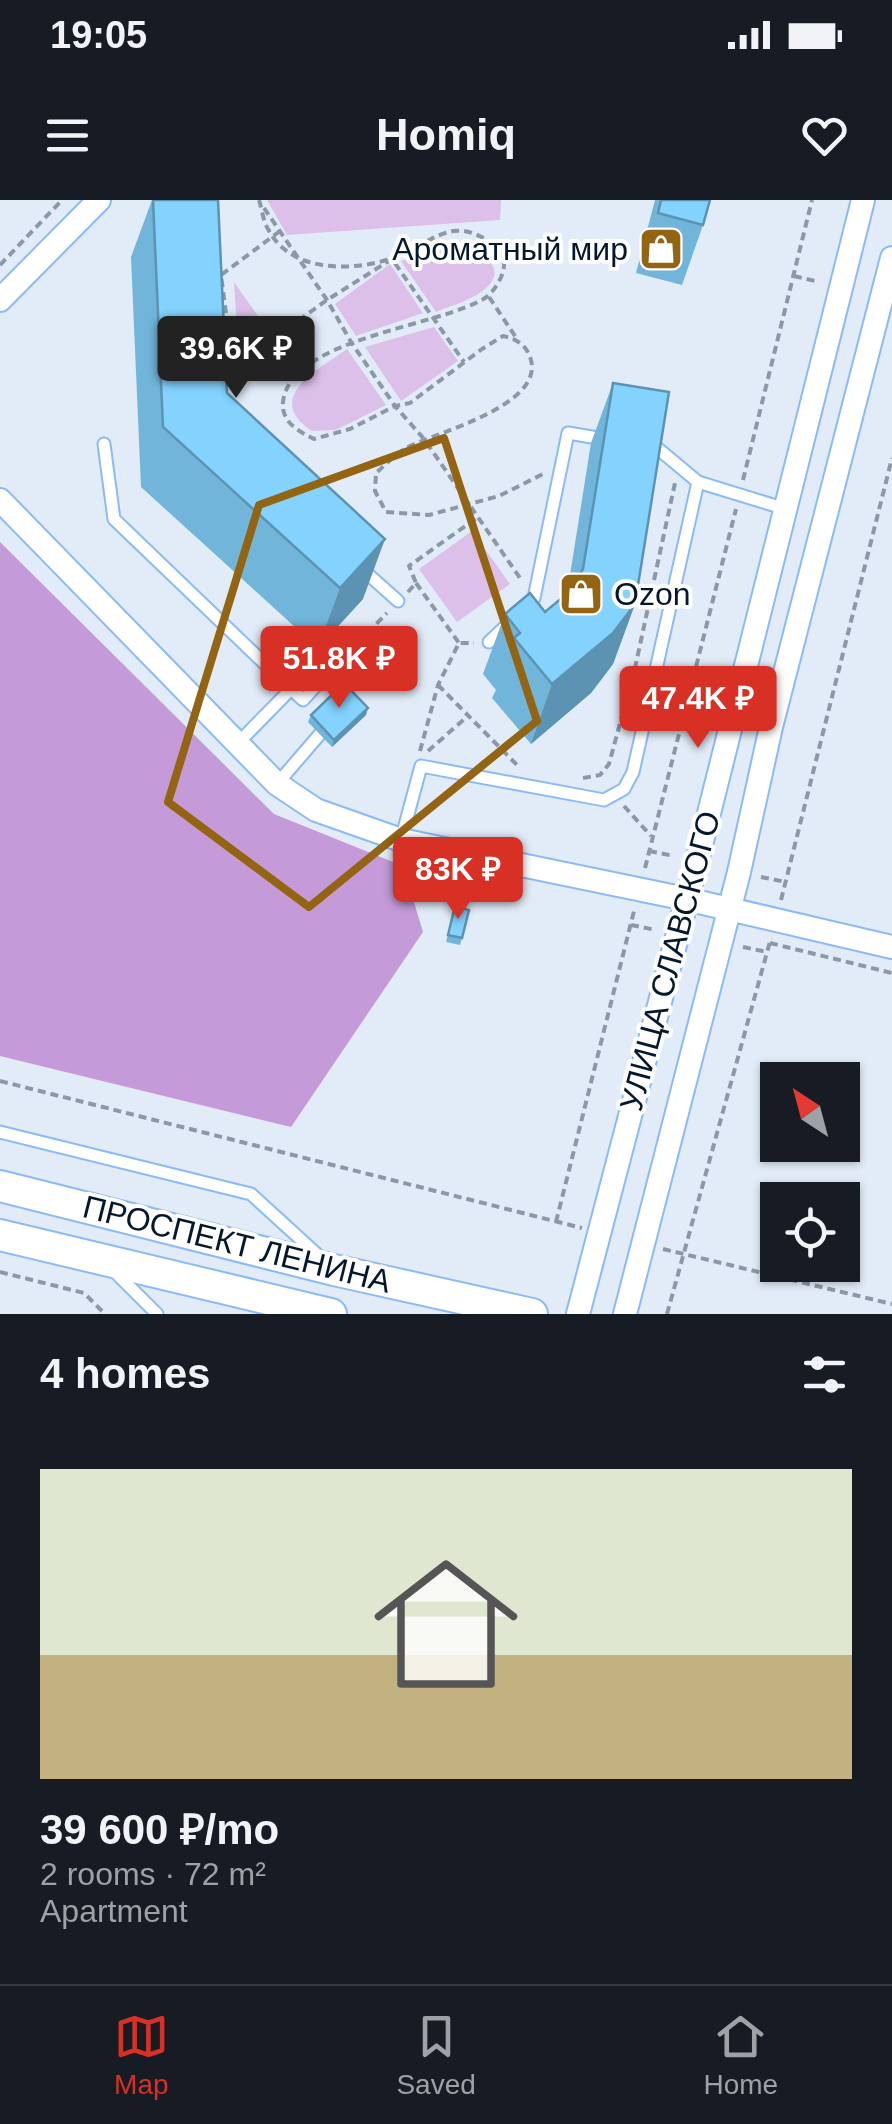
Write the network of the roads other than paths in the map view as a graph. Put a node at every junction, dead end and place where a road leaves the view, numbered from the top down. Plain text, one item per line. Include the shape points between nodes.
1 (99, 200) edge
2 (863, 200) edge
3 (892, 258) edge
4 (0, 300) edge
5 (621, 442) edge
6 (104, 444) dead end
7 (638, 444) edge
8 (698, 482) junction
9 (0, 500) edge
10 (786, 508) junction
11 (355, 562) edge
12 (398, 601) dead end
13 (489, 642) road end
14 (320, 681) dead end
15 (291, 688) junction
16 (320, 734) edge
17 (238, 743) junction
18 (276, 784) junction
19 (401, 840) junction
20 (686, 899) junction
21 (727, 908) junction
22 (892, 947) edge
23 (0, 1132) edge
24 (0, 1186) edge
25 (0, 1235) edge
26 (103, 1261) junction
27 (334, 1270) junction
28 (157, 1314) edge
29 (331, 1314) edge
30 (532, 1314) edge
31 (578, 1314) edge
32 (625, 1314) edge

1 - 4 street
2 - 10 street, УЛИЦА СЛАВСКОГО
3 - 21 street, УЛИЦА СЛАВСКОГО
5 - 13 lane via 568,433 534,598
6 - 15 lane via 114,519
7 - 8 lane via 656,447
8 - 10 lane
8 - 19 lane via 624,789 604,800 421,766
9 - 17 street
10 - 20 street, УЛИЦА СЛАВСКОГО
11 - 12 lane
14 - 15 lane via 303,700
15 - 17 lane
16 - 18 lane
17 - 18 street
18 - 19 street via 316,810
19 - 20 street
20 - 21 street
20 - 31 street, УЛИЦА СЛАВСКОГО
21 - 22 street
21 - 32 street, УЛИЦА СЛАВСКОГО
23 - 27 lane via 251,1194
24 - 27 street, ПРОСПЕКТ ЛЕНИНА
25 - 26 street, ПРОСПЕКТ ЛЕНИНА
26 - 28 lane
26 - 29 street, ПРОСПЕКТ ЛЕНИНА
27 - 30 street, ПРОСПЕКТ ЛЕНИНА

